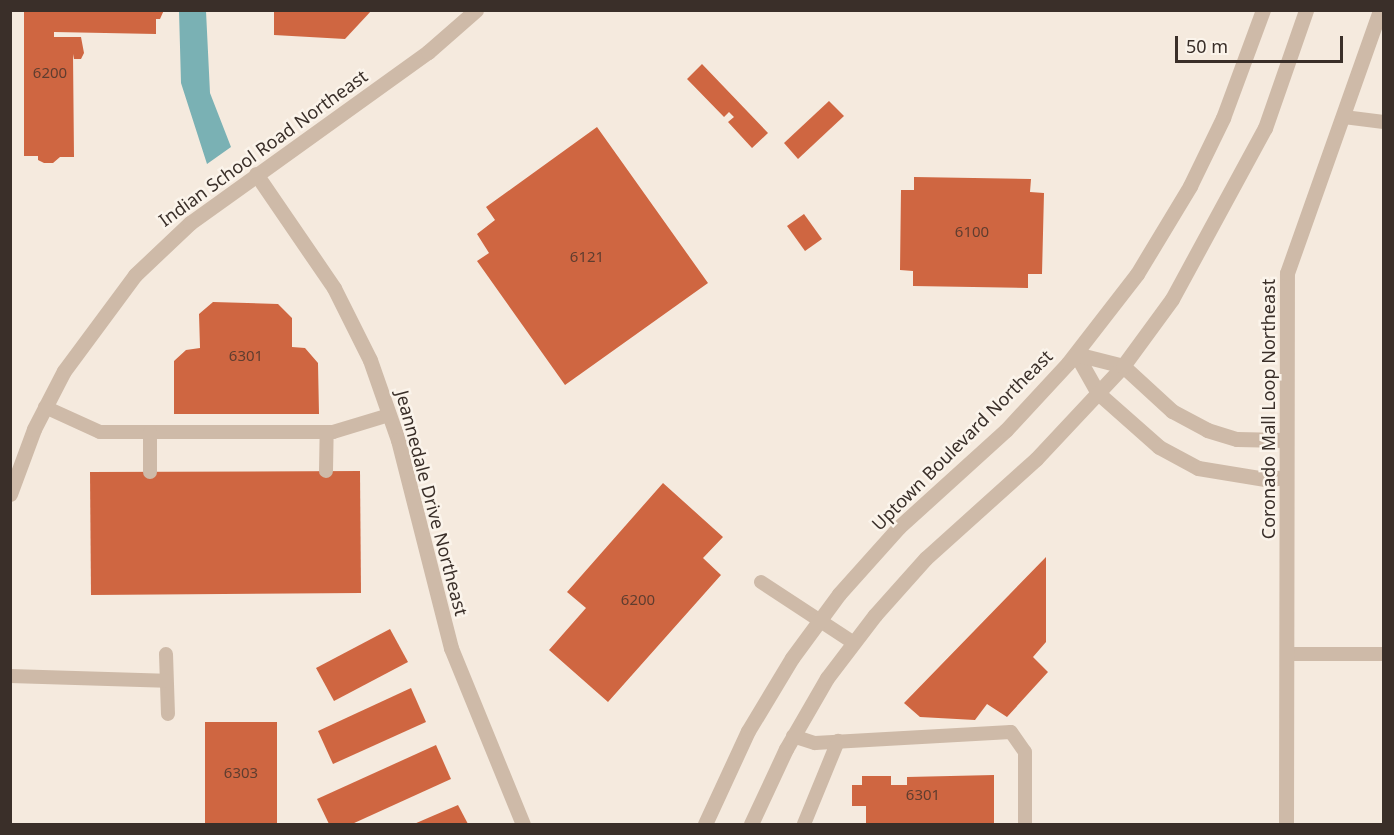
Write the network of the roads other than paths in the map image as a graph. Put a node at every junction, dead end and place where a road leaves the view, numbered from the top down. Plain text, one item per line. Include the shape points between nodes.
1 (476, 10) edge
2 (1263, 10) edge
3 (1306, 10) edge
4 (1380, 10) edge
5 (1344, 117) junction
6 (1383, 122) edge
7 (256, 174) junction
8 (1076, 354) junction
9 (1123, 366) junction
10 (1098, 393) junction
11 (45, 407) junction
12 (389, 415) junction
13 (150, 432) junction
14 (327, 432) junction
15 (1286, 440) junction
16 (326, 471) dead end
17 (150, 472) dead end
18 (1286, 477) junction
19 (10, 494) edge
20 (761, 582) dead end
21 (820, 620) junction
22 (854, 643) junction
23 (166, 654) dead end
24 (1287, 654) junction
25 (1383, 654) edge
26 (10, 676) edge
27 (165, 681) junction
28 (168, 714) dead end
29 (794, 736) junction
30 (838, 741) junction
31 (524, 825) edge
32 (705, 825) edge
33 (751, 825) edge
34 (804, 825) edge
35 (1025, 825) edge
36 (1286, 825) edge

1 - 7 street, Indian School Road Northeast via 428,52
2 - 8 street, Uptown Boulevard Northeast via 1223,118 1191,186 1137,274
3 - 9 street via 1265,128 1226,205 1172,299
4 - 5 street, Coronado Mall Loop Northeast
5 - 6 lane
5 - 15 street, Coronado Mall Loop Northeast via 1287,273
7 - 11 street, Indian School Road Northeast via 190,223 135,275 87,337
7 - 12 street, Jeannedale Drive Northeast via 334,288 370,360
8 - 9 street
8 - 10 street
8 - 21 street, Uptown Boulevard Northeast via 1006,430 899,527
9 - 10 street
9 - 15 street via 1172,411 1200,427 1237,439
10 - 18 street via 1159,447 1198,468 1265,479
10 - 22 street via 1036,459 926,558
11 - 13 lane via 100,432
11 - 19 street, Indian School Road Northeast
12 - 14 lane
12 - 31 street, Jeannedale Drive Northeast via 451,648
13 - 14 lane
13 - 17 lane
14 - 16 lane
15 - 18 street, Coronado Mall Loop Northeast
18 - 24 street, Coronado Mall Loop Northeast
20 - 21 lane
21 - 22 lane
21 - 32 street, Uptown Boulevard Northeast via 748,731
22 - 29 street
23 - 27 lane
24 - 25 lane
24 - 36 street, Coronado Mall Loop Northeast
26 - 27 lane
27 - 28 lane
29 - 30 lane via 815,742
29 - 33 street
30 - 34 lane
30 - 35 lane via 1011,732 1025,752

